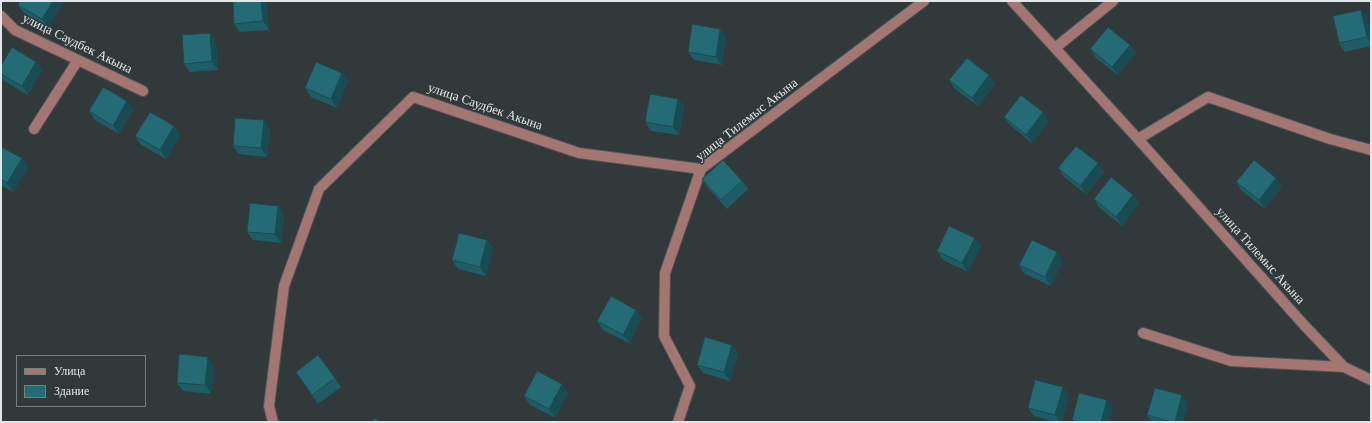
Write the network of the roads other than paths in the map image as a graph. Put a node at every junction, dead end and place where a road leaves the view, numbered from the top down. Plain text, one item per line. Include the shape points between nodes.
1 (924, 1) edge
2 (1012, 1) edge
3 (1113, 1) edge
4 (1, 16) edge
5 (1055, 48) junction
6 (78, 60) junction
7 (143, 91) dead end
8 (34, 129) dead end
9 (1138, 139) junction
10 (1371, 150) edge
11 (702, 170) junction
12 (1143, 333) dead end
13 (1344, 367) junction
14 (1371, 380) edge
15 (274, 422) edge
16 (678, 422) edge

1 - 11 street, улица Тилемыс Акына
2 - 5 street, улица Тилемыс Акына
3 - 5 street
4 - 6 street, улица Саудбек Акына via 15,30
5 - 9 street, улица Тилемыс Акына
6 - 7 street, улица Саудбек Акына
6 - 8 street
9 - 10 street via 1208,97 1330,140
9 - 13 street, улица Тилемыс Акына
11 - 15 street, улица Саудбек Акына via 579,153 413,97 319,189 284,286 269,406
11 - 16 street, улица Тилемыс Акына via 665,273 664,336 690,386
12 - 13 street via 1231,361
13 - 14 street, улица Тилемыс Акына

